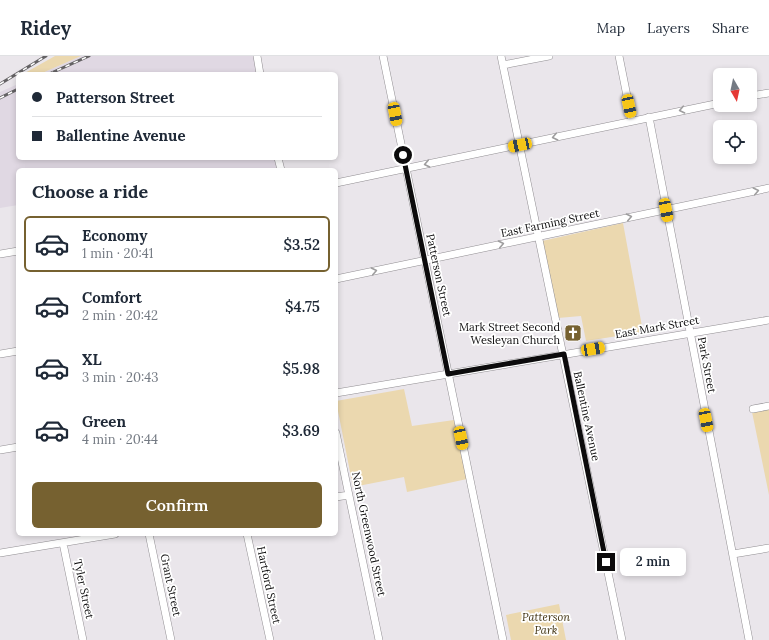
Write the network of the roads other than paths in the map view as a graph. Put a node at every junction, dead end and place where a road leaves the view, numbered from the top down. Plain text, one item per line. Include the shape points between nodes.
1 (257, 56) edge
2 (383, 56) edge
3 (502, 56) edge
4 (549, 56) edge
5 (619, 56) edge
6 (503, 66) junction
7 (260, 72) edge
8 (769, 93) edge
9 (757, 95) edge
10 (713, 104) edge
11 (648, 117) junction
12 (632, 121) junction
13 (520, 145) junction
14 (406, 169) junction
15 (338, 183) edge
16 (769, 188) edge
17 (666, 210) junction
18 (539, 236) junction
19 (16, 251) edge
20 (0, 254) edge
21 (425, 260) junction
22 (338, 279) edge
23 (769, 320) edge
24 (690, 333) junction
25 (16, 351) edge
26 (0, 354) edge
27 (564, 354) junction
28 (448, 374) junction
29 (338, 393) edge
30 (769, 406) edge
31 (753, 409) dead end
32 (338, 443) edge
33 (16, 447) edge
34 (0, 450) edge
35 (349, 495) junction
36 (338, 497) edge
37 (103, 536) edge
38 (149, 536) edge
39 (248, 536) edge
40 (63, 543) junction
41 (769, 548) edge
42 (0, 553) edge
43 (733, 554) junction
44 (83, 640) edge
45 (171, 640) edge
46 (270, 640) edge
47 (380, 640) edge
48 (503, 640) edge
49 (622, 640) edge
50 (749, 640) edge

1 - 7 street
2 - 14 street, Patterson Street
3 - 6 street, Ballentine Avenue
4 - 6 street
5 - 12 street
6 - 13 street, Ballentine Avenue
8 - 9 street
10 -> 11 street
11 - 12 street
11 - 17 street, Park Street
12 -> 13 street
13 -> 14 street
13 - 18 street, Ballentine Avenue
14 - 15 street
14 - 21 street, Patterson Street
17 -> 16 street, East Farming Street
18 -> 17 street, East Farming Street
17 - 24 street, Park Street
21 -> 18 street, East Farming Street
18 - 27 street, Ballentine Avenue
19 - 20 street
22 -> 21 street, East Farming Street
21 - 28 street, Patterson Street
23 - 24 street, East Mark Street
24 - 27 street, East Mark Street
24 - 43 street, Park Street
25 - 26 street
27 - 28 street, East Mark Street
27 - 49 street, Ballentine Avenue
28 - 29 street, East Mark Street
28 - 48 street, Patterson Street
30 - 31 street
32 - 35 street, North Greenwood Street
33 - 34 street
35 - 36 street
35 - 47 street, North Greenwood Street
37 - 40 street
38 - 45 street, Grant Street
39 - 46 street, Hartford Street
40 - 42 street
40 - 44 street, Tyler Street
41 - 43 street
43 - 50 street, Park Street

